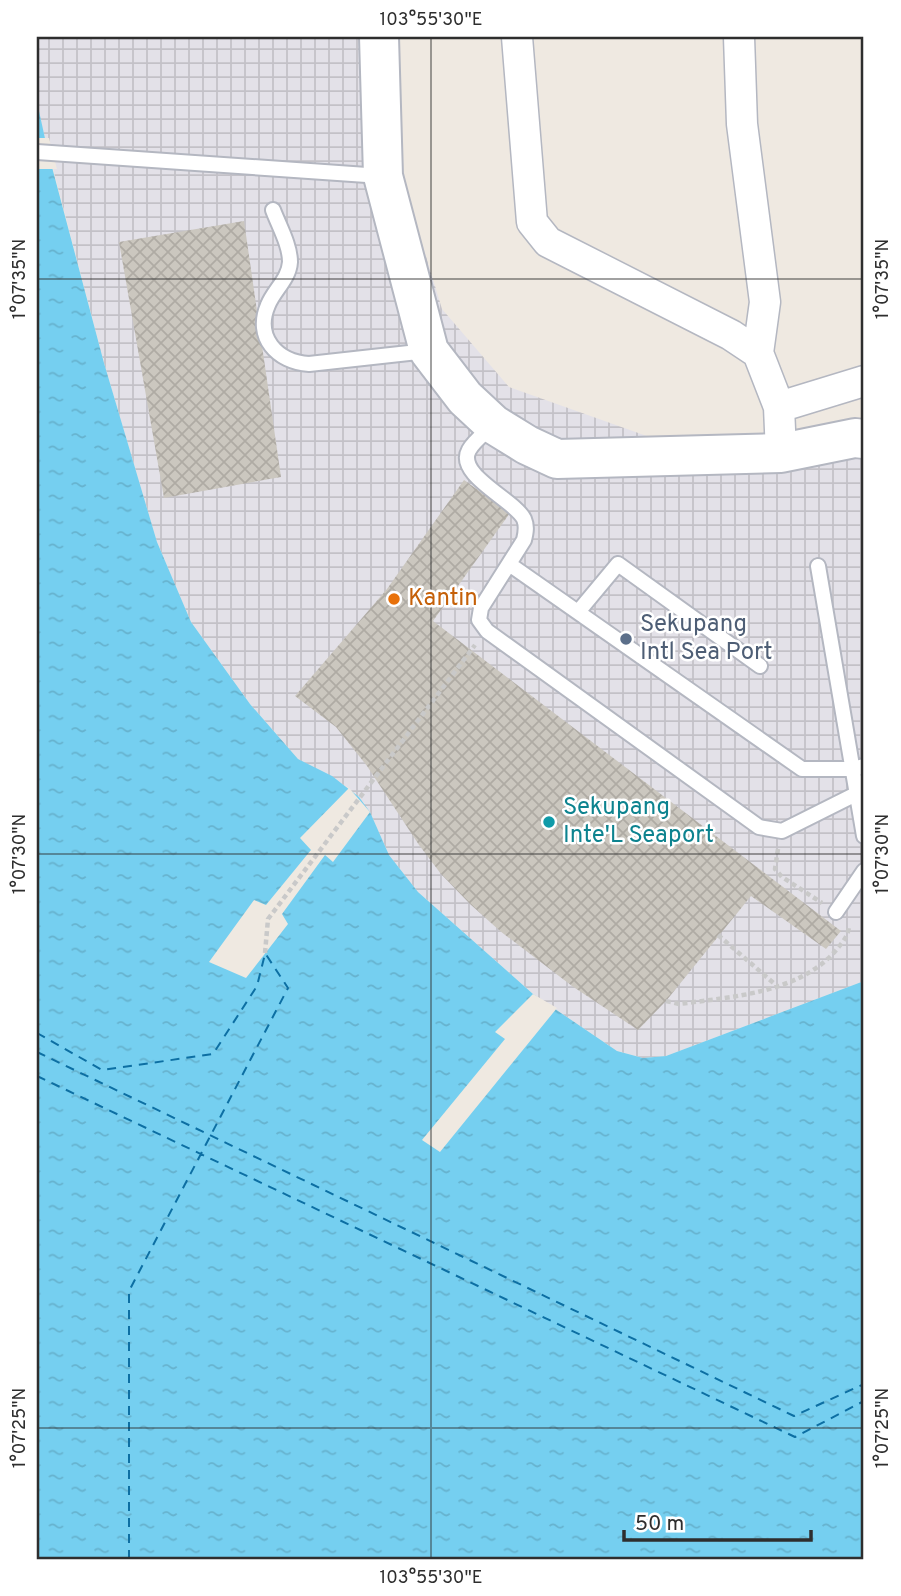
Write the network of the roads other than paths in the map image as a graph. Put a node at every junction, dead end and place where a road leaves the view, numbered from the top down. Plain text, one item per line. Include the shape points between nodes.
1 (379, 37) edge
2 (517, 37) edge
3 (739, 37) edge
4 (37, 152) edge
5 (383, 176) junction
6 (273, 210) dead end
7 (429, 351) junction
8 (758, 353) junction
9 (864, 381) edge
10 (779, 407) junction
11 (493, 424) junction
12 (861, 436) edge
13 (781, 453) junction
14 (509, 564) junction
15 (818, 566) dead end
16 (578, 612) junction
17 (760, 666) dead end
18 (858, 768) edge
19 (860, 791) edge
20 (864, 836) edge
21 (864, 871) edge
22 (836, 912) road end

1 - 5 street
2 - 8 street via 532,222 548,242
3 - 8 street via 742,124 765,302
4 - 5 lane
5 - 7 street
6 - 7 lane via 290,264 268,303 265,327 270,345 281,357 309,364
7 - 11 street via 465,398
8 - 10 street
9 - 10 street
10 - 13 street
11 - 13 street via 557,459
11 - 14 lane via 467,457 470,470 523,516 524,540
12 - 13 street
14 - 16 lane
14 - 19 lane via 481,608 479,620 487,631 759,827 782,831
15 - 18 lane
16 - 17 lane via 618,564
16 - 18 lane via 802,769
18 - 19 lane
19 - 20 lane
21 - 22 lane

